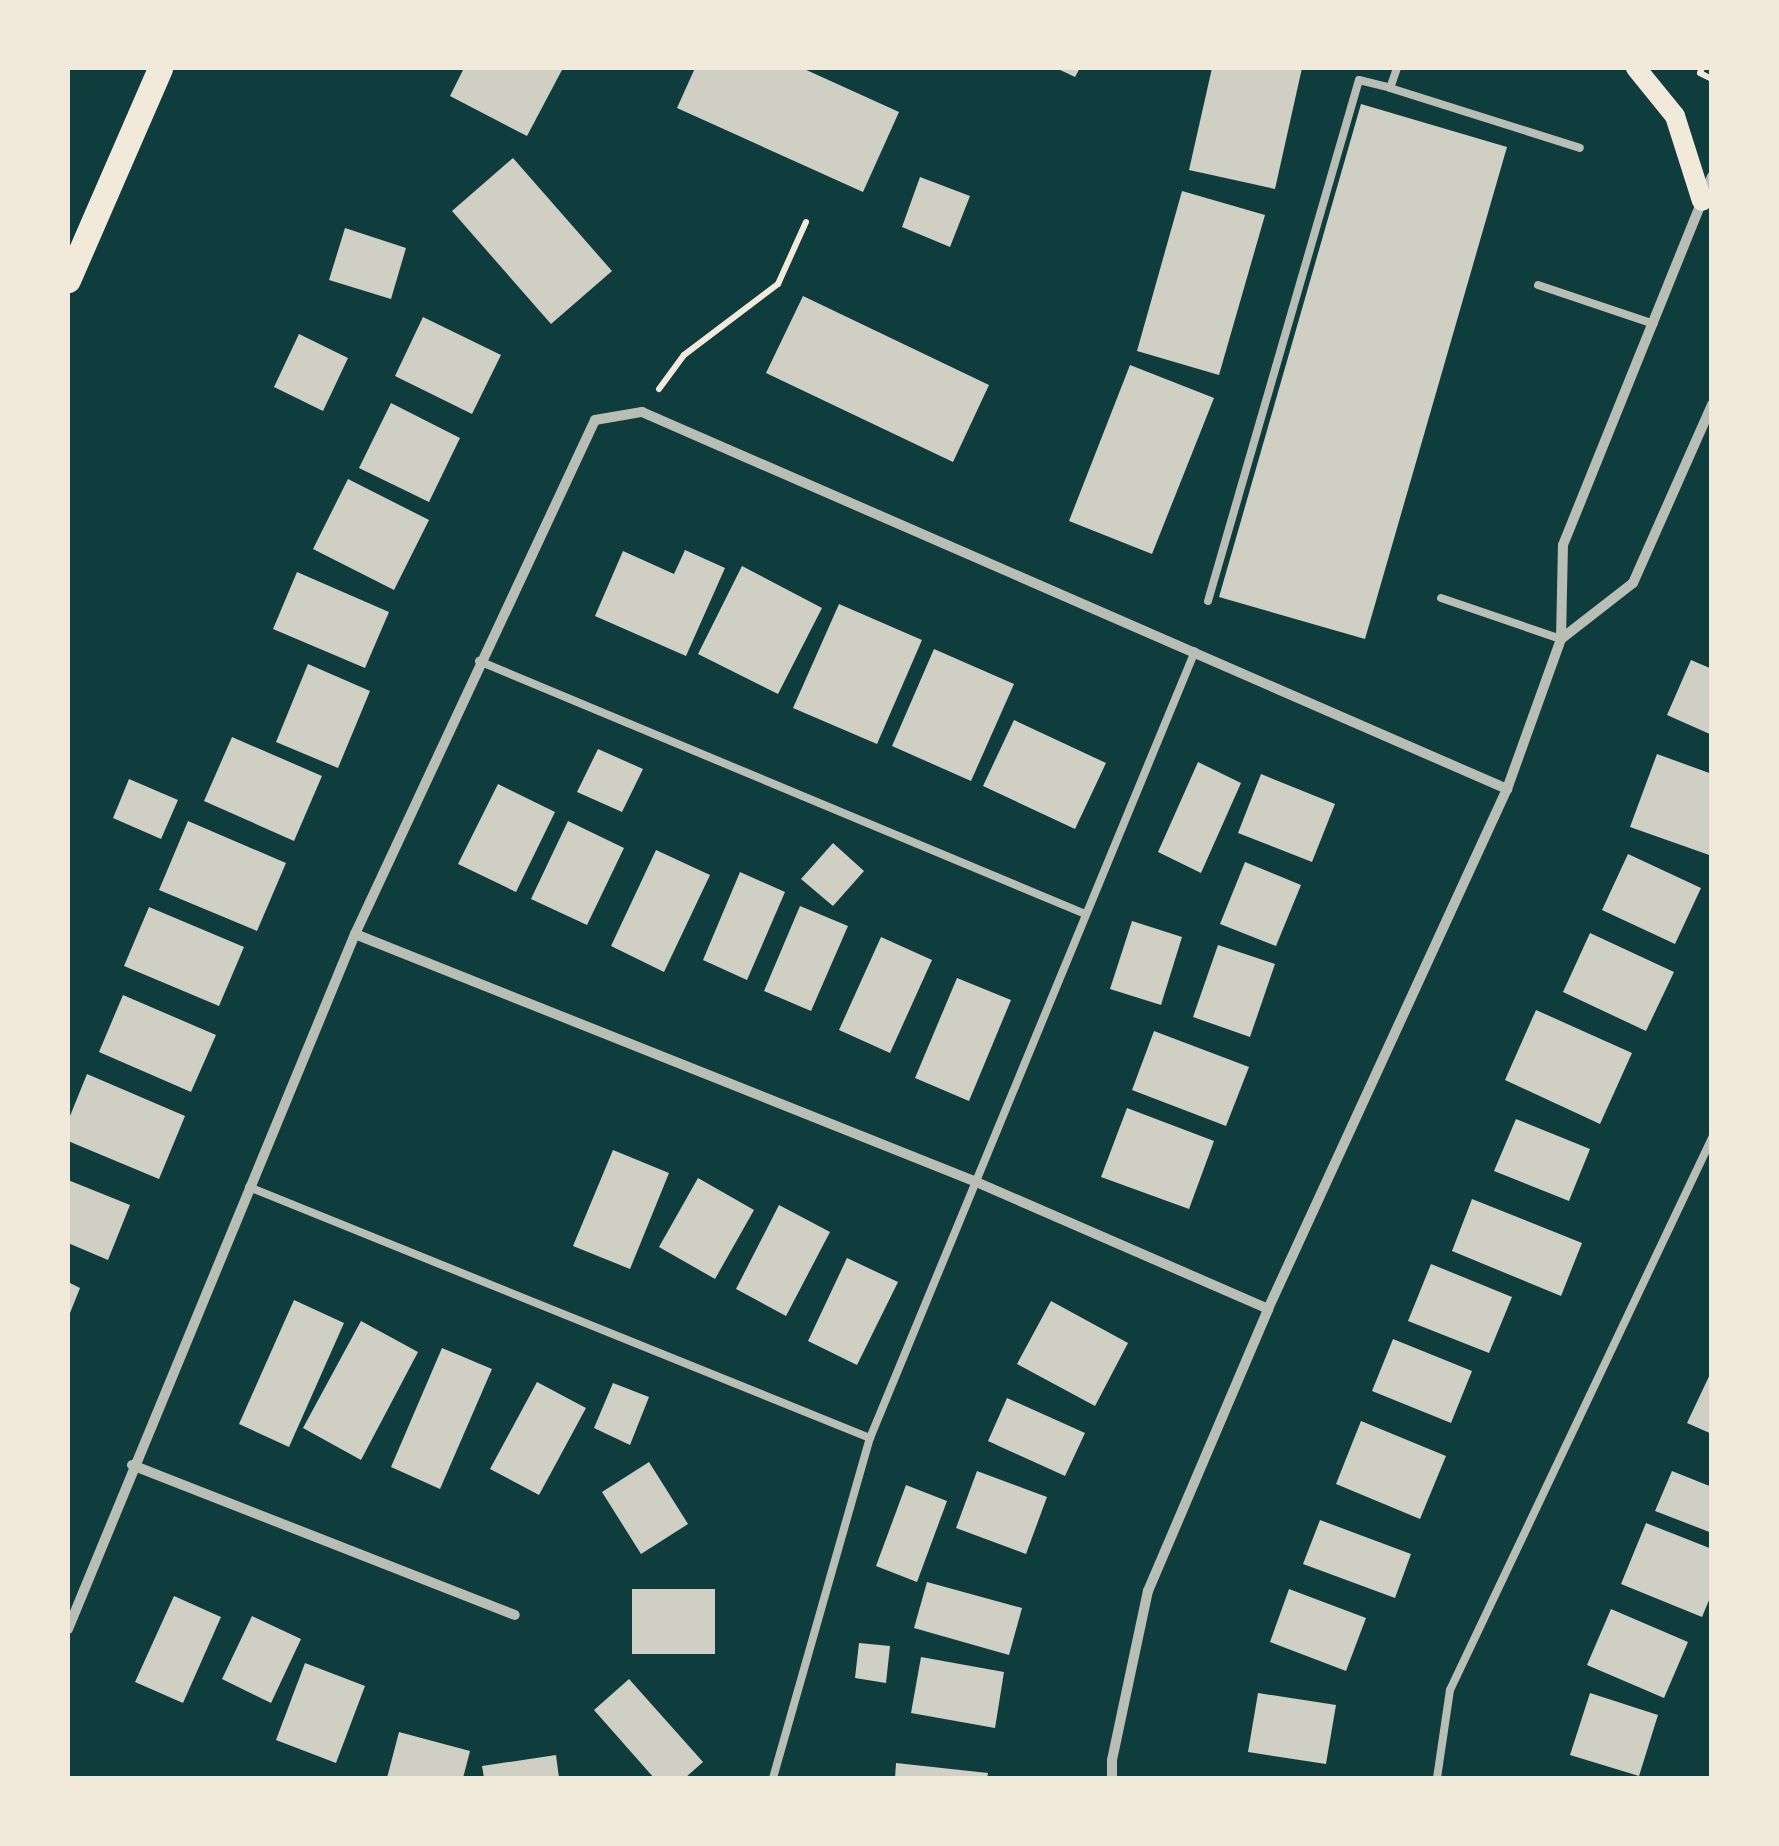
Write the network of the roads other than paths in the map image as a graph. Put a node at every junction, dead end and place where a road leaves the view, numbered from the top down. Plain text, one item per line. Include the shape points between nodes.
1 (160, 68) edge
2 (1397, 68) edge
3 (1636, 68) edge
4 (1390, 88) junction
5 (1580, 148) dead end
6 (1712, 178) edge
7 (1702, 201) junction
8 (68, 280) edge
9 (1538, 285) dead end
10 (1654, 324) junction
11 (1712, 405) edge
12 (1441, 598) dead end
13 (1208, 601) dead end
14 (1561, 639) junction
15 (1195, 650) junction
16 (479, 662) junction
17 (1508, 788) junction
18 (1084, 913) junction
19 (355, 934) junction
20 (1712, 1138) edge
21 (974, 1180) junction
22 (248, 1186) junction
23 (1268, 1310) junction
24 (870, 1438) junction
25 (132, 1465) junction
26 (515, 1615) dead end
27 (68, 1629) edge
28 (773, 1778) edge
29 (1112, 1778) edge
30 (1437, 1778) edge

1 - 8 main road
2 - 4 lane
3 - 7 main road via 1675,116
4 - 5 lane
4 - 13 lane via 1359,80
6 - 7 street
7 - 10 street
9 - 10 lane
10 - 14 street via 1563,546
11 - 14 street via 1633,583
12 - 14 lane
14 - 17 street
15 - 16 street via 642,412 595,420
15 - 17 street
15 - 18 lane
16 - 18 lane
16 - 19 street
17 - 23 street
18 - 21 lane
19 - 21 street
19 - 22 street
20 - 30 lane via 1450,1690
21 - 23 street
21 - 24 lane
22 - 24 lane
22 - 25 street
23 - 29 street via 1148,1591
24 - 28 lane
25 - 26 street
25 - 27 street

